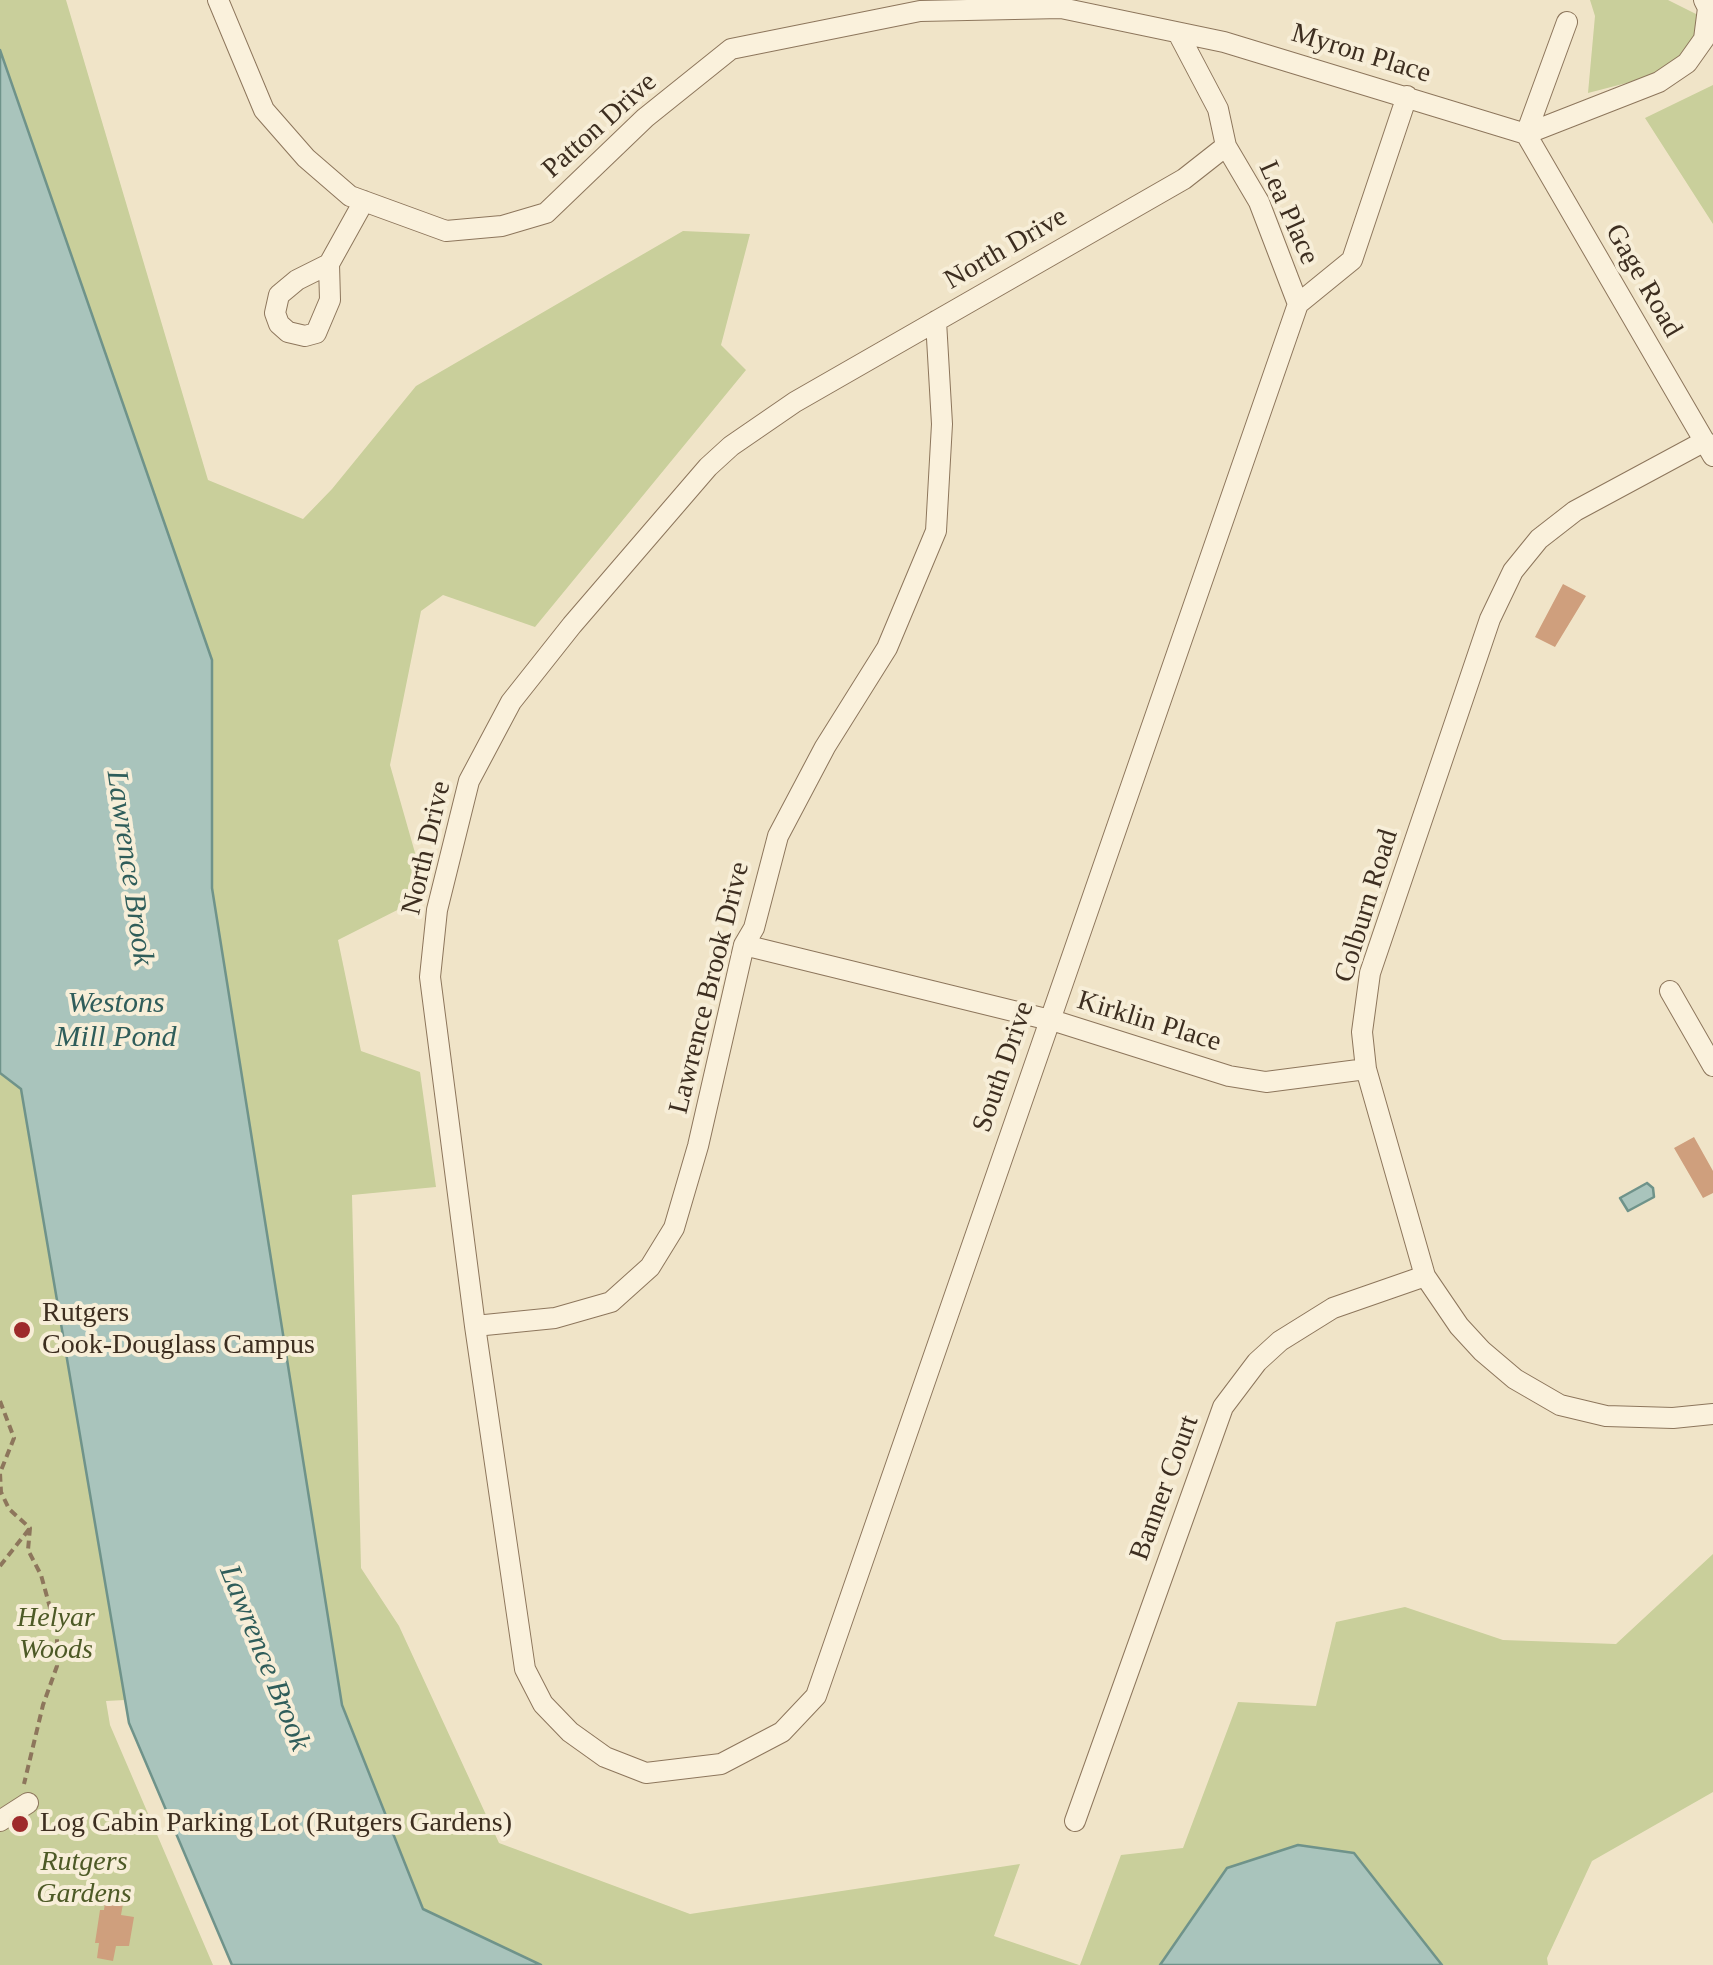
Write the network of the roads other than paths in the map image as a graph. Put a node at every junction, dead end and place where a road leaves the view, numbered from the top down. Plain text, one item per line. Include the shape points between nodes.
1 (1704, 0) edge
2 (226, 3) edge
3 (1062, 4) edge
4 (1567, 22) dead end
5 (1178, 33) junction
6 (1407, 96) junction
7 (1526, 134) junction
8 (1226, 146) junction
9 (364, 201) junction
10 (329, 264) dead end
11 (1298, 304) junction
12 (936, 320) junction
13 (1709, 448) edge
14 (744, 946) junction
15 (1670, 991) dead end
16 (1049, 1020) junction
17 (1713, 1066) edge
18 (1366, 1069) junction
19 (1425, 1276) junction
20 (475, 1326) junction
21 (1713, 1414) edge
22 (679, 1768) joint
23 (28, 1804) road end
24 (0, 1821) edge
25 (1076, 1821) dead end

1 - 7 street via 1704,39 1688,63 1659,82
2 - 9 street, Patton Drive via 264,110 306,158
3 - 5 street, Myron Place
3 - 9 street, Patton Drive via 920,11 731,49 645,118 546,214 446,231
4 - 7 street
5 - 6 street, Myron Place
5 - 8 street, Lea Place via 1218,109
6 - 7 street, Myron Place
6 - 11 street, Lea Place via 1352,260
7 - 13 street, Gage Road
8 - 11 street, Lea Place via 1259,202
8 - 12 street, North Drive via 1184,179
9 - 10 street
11 - 16 street, South Drive
12 - 14 street, Lawrence Brook Drive via 942,424 936,531 887,648 778,836
12 - 20 street, North Drive via 795,402 708,467 512,702 469,781 437,910 430,977
13 - 18 street, Colburn Road via 1575,512 1539,539 1513,571 1490,619 1370,973 1362,1032
14 - 16 street, Kirklin Place
14 - 20 street, Lawrence Brook Drive via 698,1146 674,1228 650,1268 611,1302 555,1318
15 - 17 street
16 - 18 street, Kirklin Place via 1266,1082
16 - 22 street, South Drive via 816,1696 782,1732 721,1764
18 - 19 street, Colburn Road
19 - 21 street, Colburn Road via 1482,1351 1515,1380 1560,1405 1606,1416
19 - 25 street, Banner Court via 1333,1308 1280,1341 1223,1408
20 - 22 street, North Drive via 525,1670 543,1704 605,1757 646,1773
23 - 24 street

